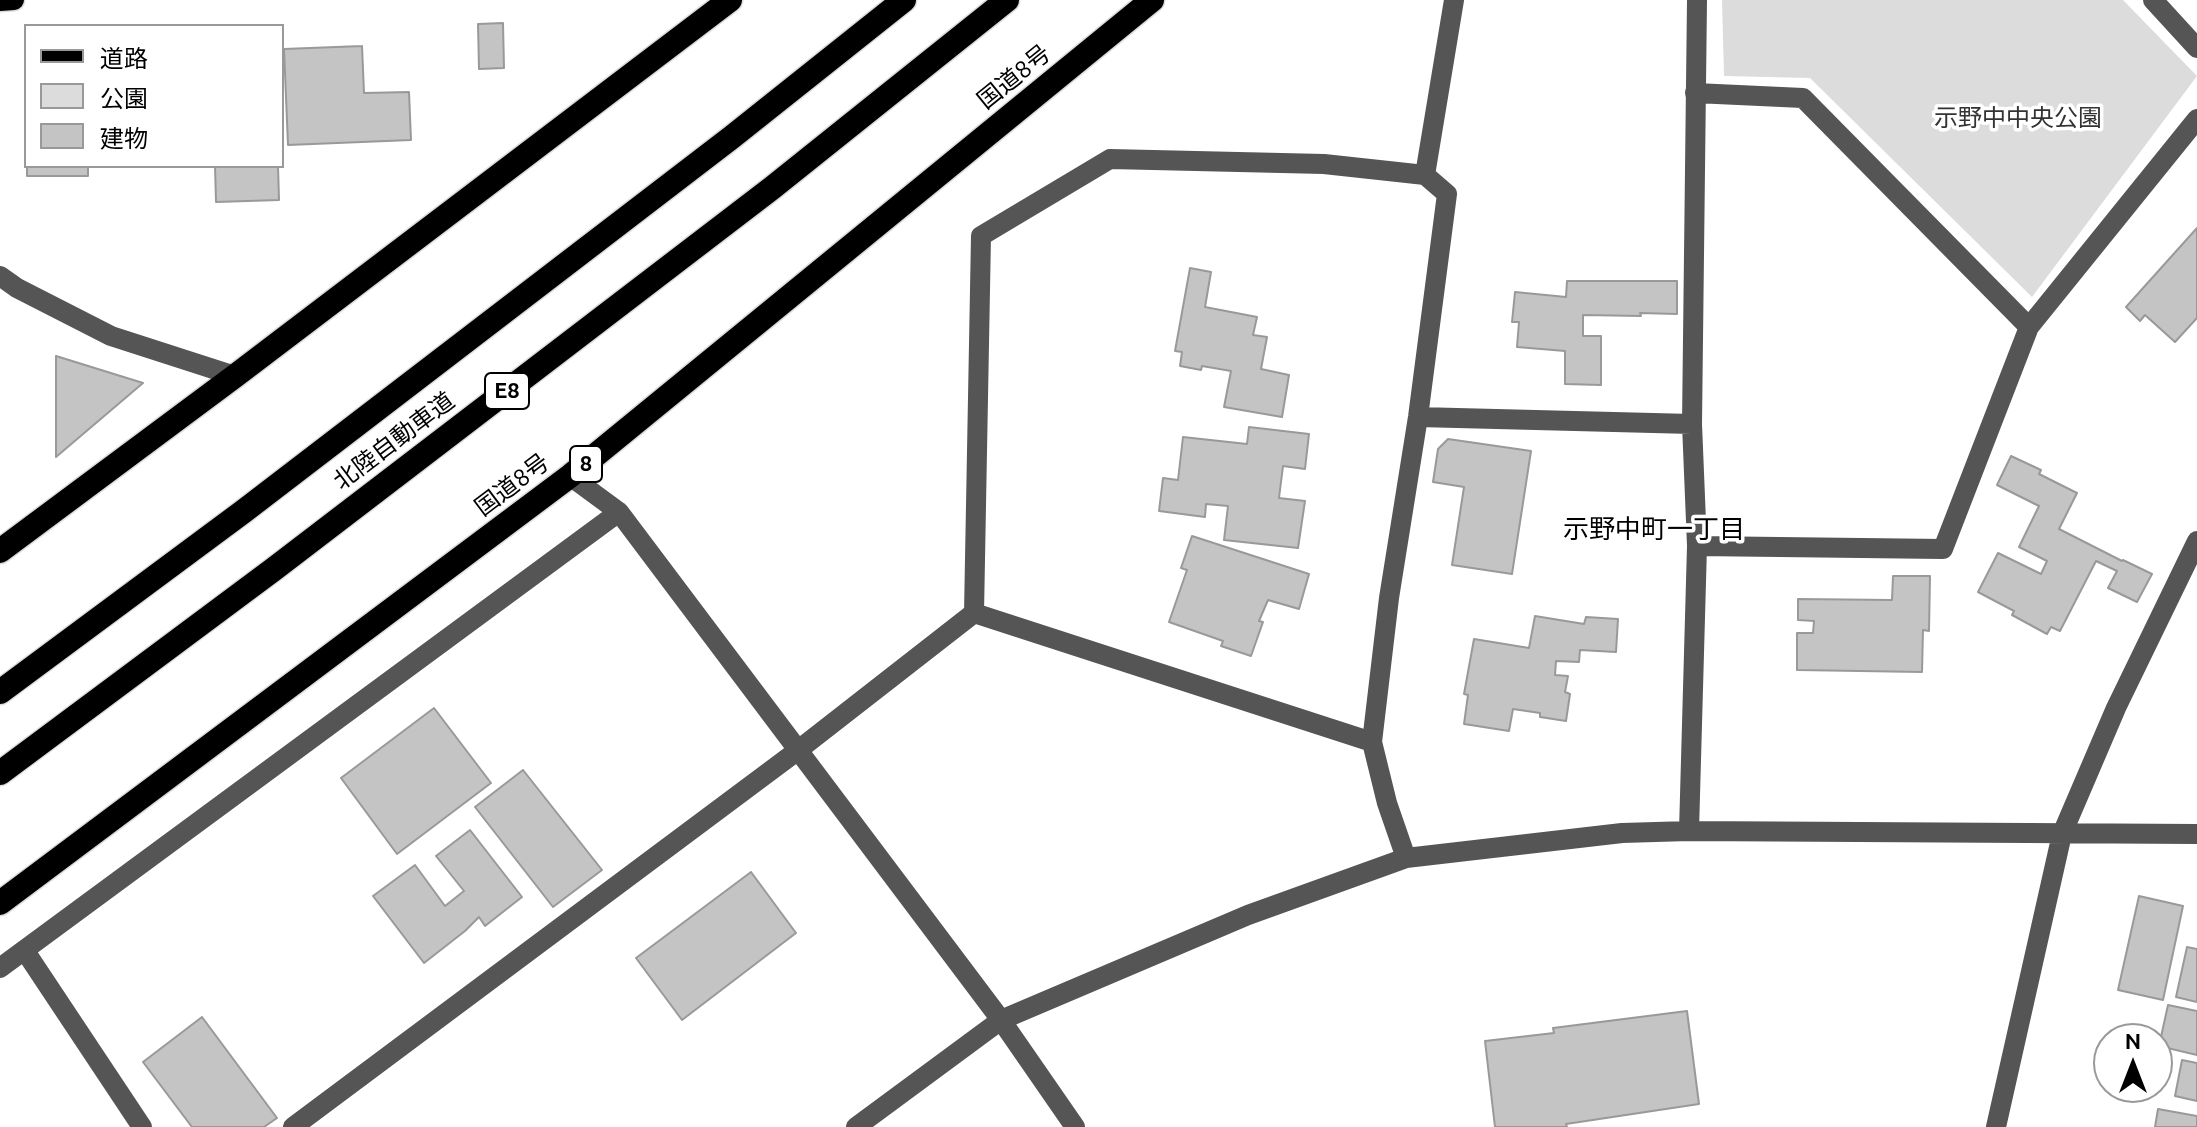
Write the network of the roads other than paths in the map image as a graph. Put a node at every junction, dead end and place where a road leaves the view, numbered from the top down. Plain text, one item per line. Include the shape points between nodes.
1 (14, 0) edge
2 (730, 0) edge
3 (904, 0) edge
4 (1007, 0) edge
5 (1152, 0) edge
6 (1454, 0) edge
7 (1697, 0) edge
8 (2153, 0) edge
9 (0, 1) edge
10 (2197, 48) edge
11 (1695, 93) junction
12 (2197, 119) edge
13 (1425, 175) junction
14 (0, 276) edge
15 (2029, 327) junction
16 (235, 376) junction
17 (1418, 417) junction
18 (1692, 424) junction
19 (570, 476) junction
20 (619, 512) junction
21 (2197, 541) edge
22 (1697, 546) junction
23 (0, 551) edge
24 (974, 613) junction
25 (0, 692) edge
26 (1372, 742) junction
27 (797, 751) junction
28 (0, 773) edge
29 (1689, 831) junction
30 (2062, 834) junction
31 (2197, 834) edge
32 (1406, 858) junction
33 (0, 903) edge
34 (25, 951) junction
35 (0, 968) edge
36 (1001, 1020) junction
37 (142, 1127) edge
38 (293, 1127) edge
39 (856, 1127) edge
40 (1075, 1127) edge
41 (1996, 1127) edge

1 - 9 main road
2 - 16 highway
3 - 25 highway, 北陸自動車道 via 682,176
4 - 28 highway, 北陸自動車道 / E8 via 772,188
5 - 19 highway, 国道8号 / 8
6 - 13 street
7 - 11 street
8 - 10 street
11 - 15 street via 1803,98
11 - 18 street
12 - 15 street
13 - 17 street via 1447,194
13 - 24 street via 1324,164 1110,159 981,236
14 - 16 street via 111,336
15 - 22 street via 1943,549
16 - 23 highway
17 - 18 street
17 - 26 street
18 - 22 street
19 - 20 street
19 - 33 highway, 国道8号 / 8
20 - 27 street
20 - 34 street
21 - 30 street
22 - 29 street
24 - 26 street
24 - 27 street
26 - 32 street
27 - 36 street
27 - 38 street
29 - 30 street
29 - 32 street via 1622,833
30 - 31 street
30 - 41 street
32 - 36 street via 1248,915
34 - 35 street
34 - 37 street
36 - 39 street
36 - 40 street

